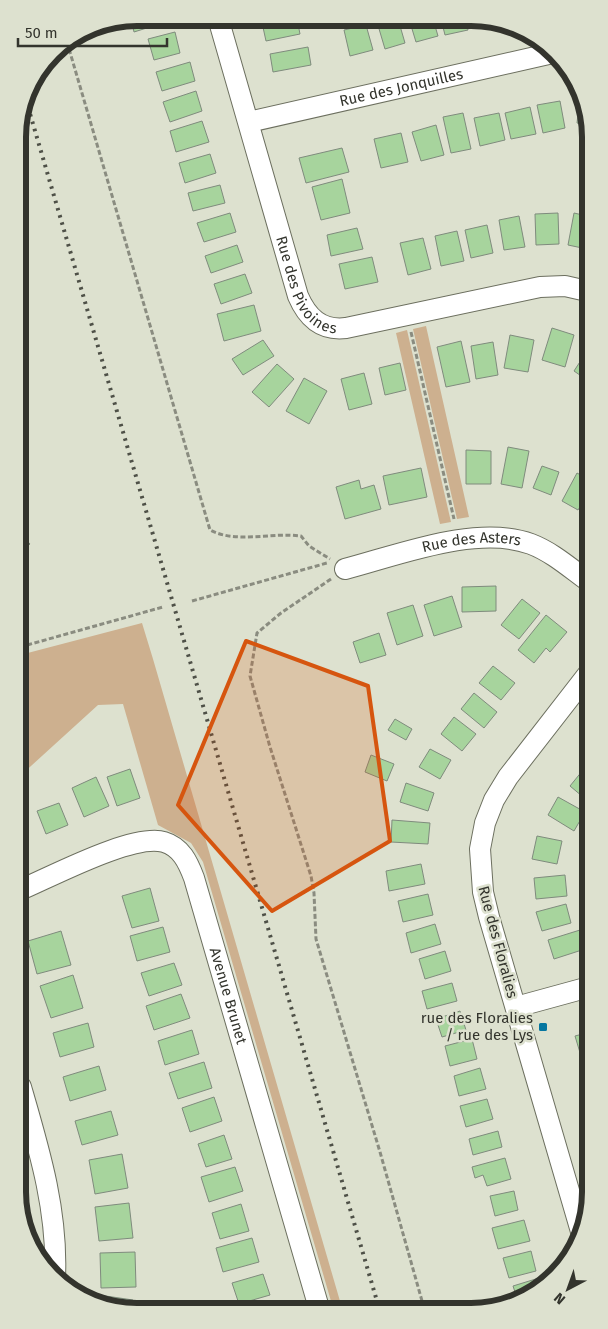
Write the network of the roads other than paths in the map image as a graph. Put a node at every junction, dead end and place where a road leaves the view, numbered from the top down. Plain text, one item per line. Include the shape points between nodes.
1 (220, 26) edge
2 (545, 55) edge
3 (249, 122) junction
4 (582, 290) edge
5 (338, 567) road end
6 (582, 577) edge
7 (582, 682) edge
8 (26, 887) edge
9 (582, 989) edge
10 (516, 1008) junction
11 (26, 1105) edge
12 (578, 1221) edge
13 (54, 1266) edge
14 (319, 1303) edge

1 - 3 street, Rue des Pivoines
2 - 3 street, Rue des Jonquilles
3 - 4 street, Rue des Pivoines via 298,296 308,315 319,324 346,328 540,287 565,286
5 - 6 street, Rue des Asters via 457,540 494,537 533,544
7 - 10 street, Rue des Floralies via 500,788 482,835 483,892
8 - 14 street, Avenue Brunet via 144,840 165,842 186,858
9 - 10 street
10 - 12 street, Rue des Floralies
11 - 13 street via 52,1208

